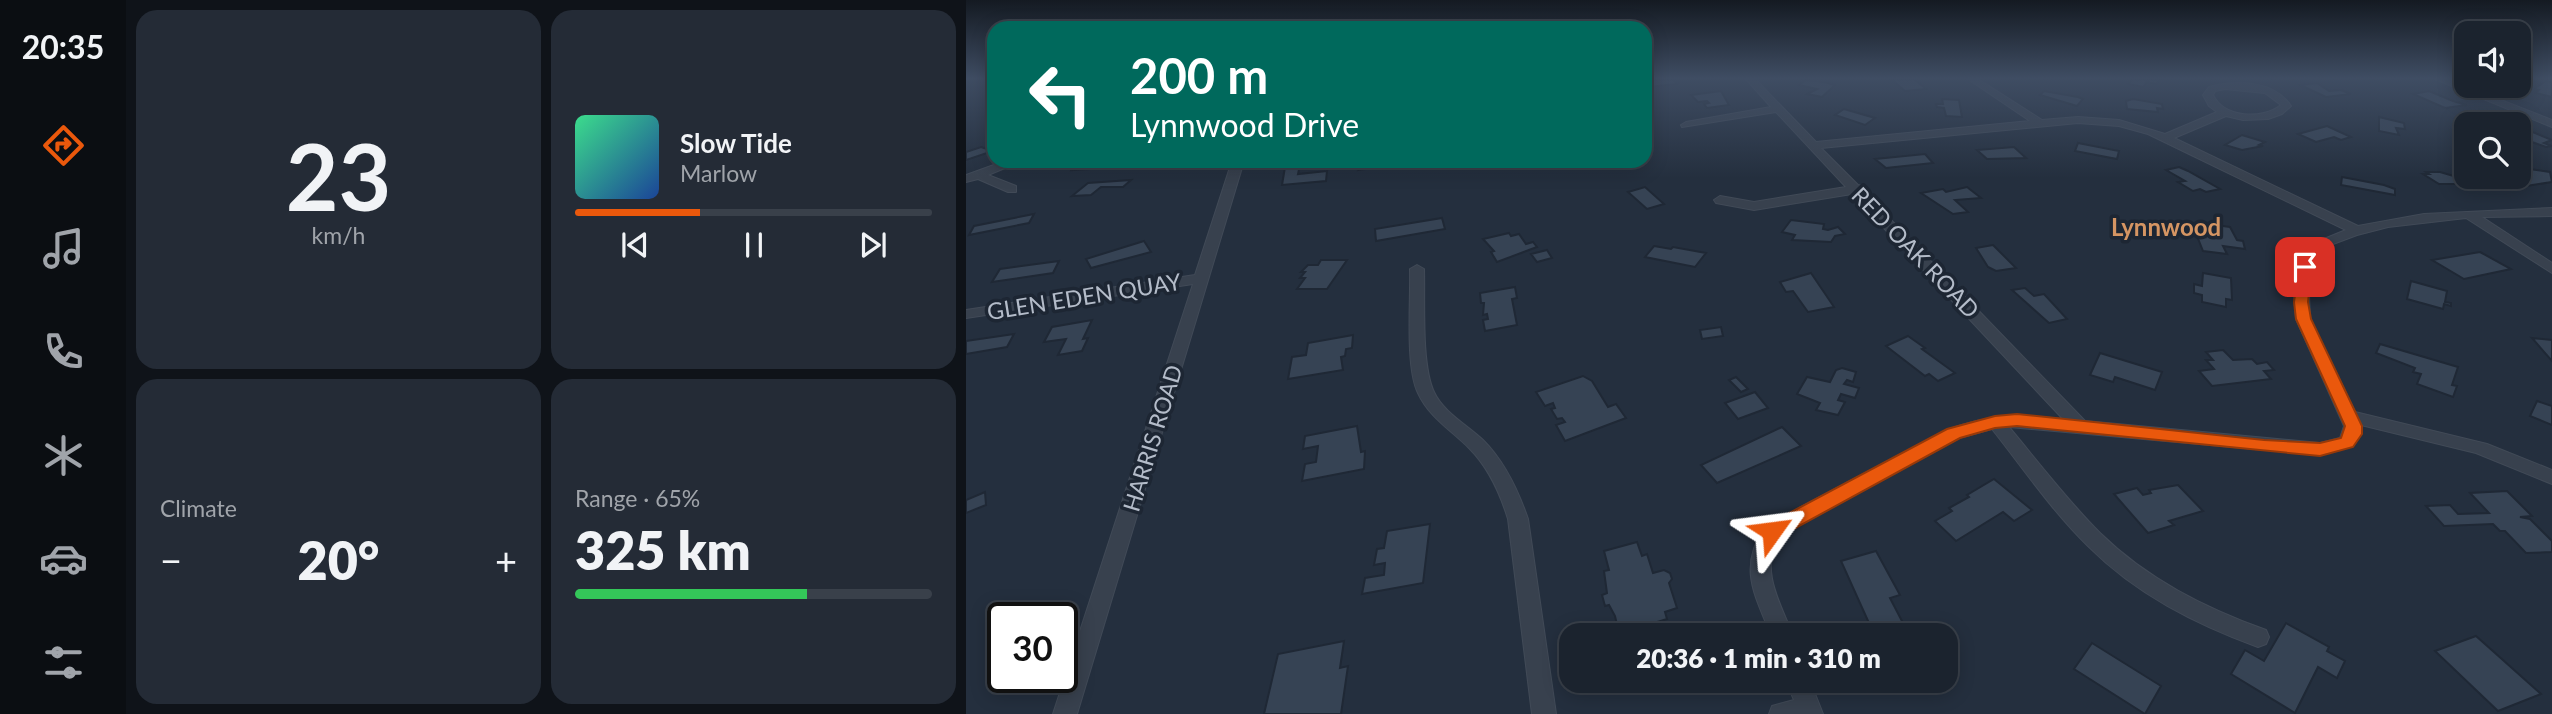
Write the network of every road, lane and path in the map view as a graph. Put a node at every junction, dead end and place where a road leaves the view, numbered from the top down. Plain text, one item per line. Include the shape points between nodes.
1 (1760, 112) edge
2 (1782, 112) edge
3 (2023, 112) edge
4 (2275, 112) edge
5 (2523, 112) edge
6 (2224, 113) joint
7 (2039, 123) junction
8 (2552, 124) edge
9 (1686, 125) dead end
10 (2166, 138) junction
11 (1814, 145) junction
12 (998, 168) edge
13 (1236, 168) edge
14 (979, 175) junction
15 (966, 179) edge
16 (1012, 189) dead end
17 (1858, 189) junction
18 (1720, 200) dead end
19 (2552, 212) edge
20 (2469, 214) junction
21 (2358, 231) junction
22 (1417, 269) dead end
23 (2552, 269) edge
24 (1202, 278) junction
25 (966, 314) edge
26 (2349, 416) junction
27 (1995, 422) junction
28 (2081, 427) junction
29 (2552, 477) edge
30 (1777, 623) edge
31 (2258, 636) dead end
32 (1803, 693) edge
33 (1810, 712) edge
34 (1065, 714) edge
35 (1544, 714) edge
36 (1781, 714) edge

1 - 9 street
2 - 11 street, RED OAK ROAD
3 - 7 street
4 - 6 street
5 - 8 street
6 - 10 street
7 - 10 street via 2104,121
7 - 11 street
10 - 21 street
11 - 17 street, RED OAK ROAD
12 - 14 street
13 - 24 street, HARRIS ROAD
14 - 15 street
14 - 16 street
17 - 18 street via 1754,206
17 - 28 street, RED OAK ROAD
19 - 20 street
20 - 21 street
20 - 23 street
21 - 26 street via 2324,244 2311,256 2305,267 2301,302 2303,319
22 - 35 street via 1420,374 1425,391 1434,407 1478,446 1496,469 1518,519
24 - 25 street, GLEN EDEN QUAY
24 - 34 street, HARRIS ROAD
26 - 28 street via 2353,434 2347,442 2320,449
26 - 29 street via 2481,448
27 - 28 street
27 - 30 street via 1953,434 1772,531 1758,556 1758,572
27 - 31 street via 2093,539 2125,568 2186,607
32 - 33 street
33 - 36 street

